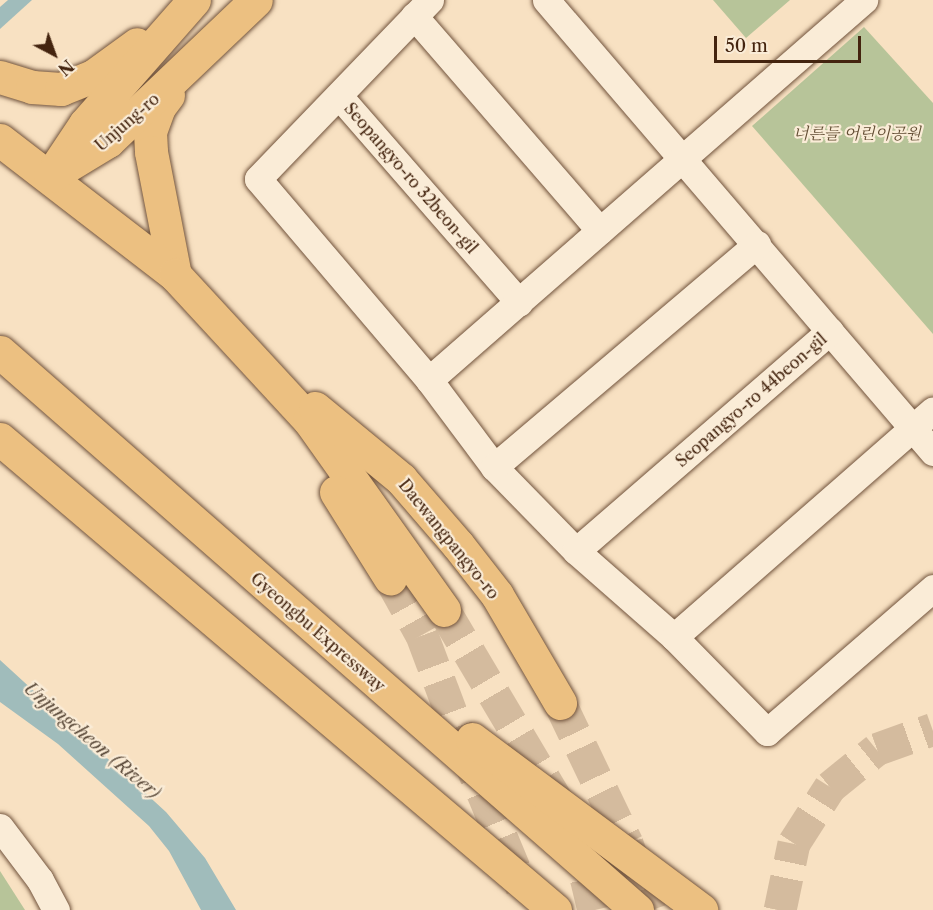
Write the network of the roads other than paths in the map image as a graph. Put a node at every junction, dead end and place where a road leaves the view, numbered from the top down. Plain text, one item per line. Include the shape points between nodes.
1 (256, 0) edge
2 (546, 0) edge
3 (864, 0) edge
4 (189, 5) edge
5 (422, 8) edge
6 (186, 69) junction
7 (0, 78) edge
8 (339, 96) junction
9 (11, 147) edge
10 (683, 158) junction
11 (50, 176) junction
12 (600, 231) junction
13 (757, 244) junction
14 (175, 275) junction
15 (519, 302) junction
16 (830, 331) junction
17 (0, 352) edge
18 (250, 356) junction
19 (429, 380) junction
20 (933, 410) edge
21 (912, 428) junction
22 (0, 439) edge
23 (933, 452) edge
24 (494, 466) junction
25 (174, 506) junction
26 (576, 551) junction
27 (390, 578) tunnel mouth
28 (933, 588) edge
29 (444, 610) tunnel mouth
30 (674, 637) junction
31 (560, 703) tunnel mouth
32 (0, 827) edge
33 (56, 910) edge
34 (555, 910) edge
35 (637, 910) edge
36 (701, 910) edge

1 - 6 main road, Unjung-ro
2 - 10 street
3 - 10 street
4 - 7 main road via 93,76 61,89 32,87
4 - 11 main road, Unjung-ro via 85,124
5 - 8 street
5 - 12 street
6 - 11 main road, Unjung-ro via 108,141
6 - 14 main road via 159,107 150,132
8 - 15 street, Seopangyo-ro 32beon-gil
8 - 19 street, Seopangyo-ro 32beon-gil via 258,179
9 - 11 main road
10 - 12 street
10 - 13 street
11 - 14 main road
12 - 15 street
13 - 16 street
13 - 24 street
14 - 18 main road
15 - 19 street
16 - 21 street, Seopangyo-ro 44beon-gil
16 - 26 street, Seopangyo-ro 44beon-gil
17 - 25 main road, Gyeongbu Expressway
18 - 27 main road
18 - 29 main road via 309,420
18 - 31 main road, Daewangpangyo-ro via 401,479 497,595
19 - 24 street, Seopangyo-ro 32beon-gil
20 - 21 street
21 - 23 street, Seopangyo-ro 44beon-gil
21 - 30 street
22 - 34 main road
24 - 26 street, Seopangyo-ro 32beon-gil
25 - 35 main road, Gyeongbu Expressway
25 - 36 main road via 518,775
26 - 30 street
28 - 30 street via 767,732
32 - 33 street via 40,880

